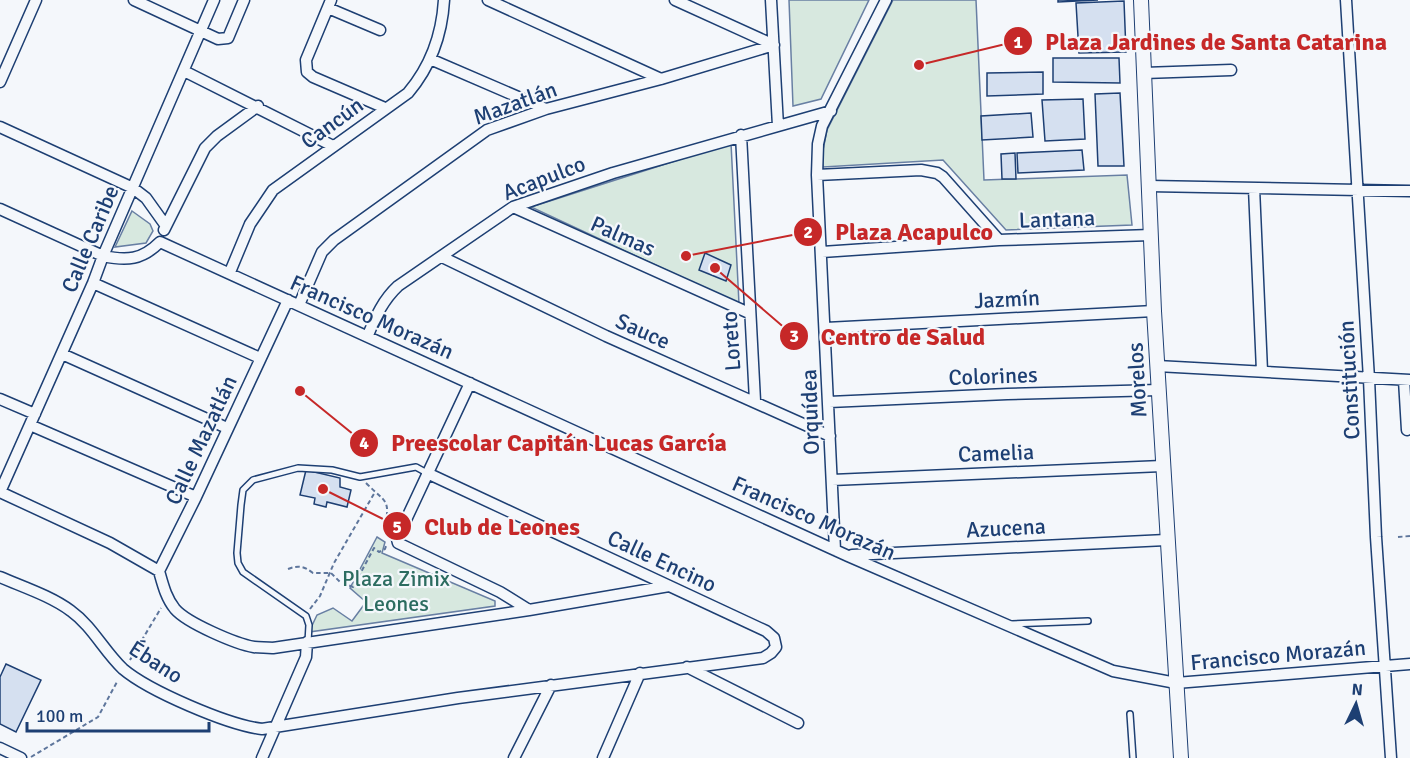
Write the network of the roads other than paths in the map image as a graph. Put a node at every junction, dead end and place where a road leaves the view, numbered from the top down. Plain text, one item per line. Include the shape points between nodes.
1 (36, 0) edge
2 (134, 0) edge
3 (214, 0) edge
4 (244, 0) edge
5 (444, 0) edge
6 (488, 0) edge
7 (675, 0) edge
8 (771, 0) edge
9 (886, 0) edge
10 (1141, 0) edge
11 (1346, 0) edge
12 (329, 4) edge
13 (380, 30) dead end
14 (201, 31) junction
15 (774, 45) junction
16 (430, 60) junction
17 (1231, 70) dead end
18 (184, 71) junction
19 (1144, 73) junction
20 (661, 80) junction
21 (0, 82) edge
22 (258, 106) junction
23 (385, 108) junction
24 (546, 109) junction
25 (831, 111) junction
26 (778, 126) junction
27 (0, 128) edge
28 (741, 135) junction
29 (333, 146) junction
30 (817, 175) junction
31 (1149, 186) junction
32 (133, 188) junction
33 (1254, 188) junction
34 (1358, 190) junction
35 (1410, 191) edge
36 (513, 207) junction
37 (0, 209) edge
38 (166, 226) junction
39 (1151, 235) junction
40 (999, 240) junction
41 (160, 242) junction
42 (822, 252) junction
43 (103, 256) junction
44 (442, 257) junction
45 (230, 272) junction
46 (93, 283) junction
47 (293, 302) junction
48 (1154, 311) junction
49 (749, 313) junction
50 (826, 328) junction
51 (368, 335) junction
52 (62, 354) junction
53 (260, 358) junction
54 (1157, 366) junction
55 (1262, 371) junction
56 (1369, 379) junction
57 (1407, 380) edge
58 (470, 382) junction
59 (1159, 390) junction
60 (0, 399) edge
61 (755, 401) junction
62 (829, 402) junction
63 (32, 420) junction
64 (227, 428) junction
65 (1407, 430) dead end
66 (830, 436) junction
67 (1162, 466) junction
68 (427, 472) junction
69 (832, 480) junction
70 (0, 492) edge
71 (196, 497) junction
72 (1166, 540) junction
73 (836, 550) junction
74 (848, 556) junction
75 (159, 571) junction
76 (0, 577) edge
77 (669, 586) junction
78 (530, 610) junction
79 (1088, 621) dead end
80 (1007, 625) junction
81 (308, 642) junction
82 (776, 646) joint
83 (1410, 664) edge
84 (1386, 666) junction
85 (687, 667) junction
86 (640, 673) junction
87 (1176, 683) junction
88 (551, 686) junction
89 (1130, 714) dead end
90 (798, 723) dead end
91 (277, 725) junction
92 (0, 748) edge
93 (21, 758) edge
94 (262, 758) edge
95 (514, 758) edge
96 (603, 758) edge
97 (1133, 758) edge
98 (1181, 758) edge
99 (1391, 758) edge

1 - 21 street
2 - 14 street
3 - 14 street, Calle Caribe
4 - 14 street via 228,38 218,39
5 - 16 street, Cancún
6 - 20 street
7 - 15 street
8 - 15 street
9 - 25 street, Orquídea
10 - 19 street, Morelos
11 - 34 street, Constitución
12 - 13 street
12 - 23 street via 310,50 307,72
14 - 18 street, Calle Caribe
15 - 20 street, Mazatlán
15 - 26 street
16 - 23 street, Cancún via 408,93
16 - 24 street
17 - 19 street
18 - 22 street
18 - 32 street, Calle Caribe
19 - 31 street, Morelos
20 - 24 street, Mazatlán
22 - 29 street
22 - 38 street via 205,148
23 - 29 street, Cancún
24 - 47 street, Mazatlán via 487,130 334,240 322,252
25 - 26 street, Acapulco
25 - 30 street, Orquídea via 822,126
26 - 28 street, Acapulco
27 - 32 street
28 - 36 street, Acapulco
28 - 49 street, Loreto
29 - 45 street, Cancún via 273,190 250,224
30 - 40 street via 937,172
30 - 42 street, Orquídea
31 - 33 street
31 - 39 street, Morelos
32 - 38 street via 146,198
32 - 43 street, Calle Caribe
33 - 34 street
33 - 55 street
34 - 35 street
34 - 56 street, Constitución
36 - 44 street, Acapulco
36 - 49 street, Palmas
37 - 43 street
38 - 41 street
39 - 40 street, Lantana
39 - 48 street, Morelos
40 - 42 street, Lantana
41 - 43 street via 148,254 132,258
41 - 45 street, Francisco Morazán
42 - 50 street, Orquídea
43 - 46 street, Calle Caribe
44 - 51 street, Acapulco via 386,297
44 - 61 street, Sauce via 606,336
45 - 47 street, Francisco Morazán
46 - 52 street, Calle Caribe
46 - 53 street
47 - 51 street, Francisco Morazán
47 - 53 street, Calle Mazatlán
48 - 50 street, Jazmín
48 - 54 street, Morelos
49 - 61 street, Loreto
50 - 62 street, Orquídea
51 - 58 street, Francisco Morazán
52 - 63 street, Calle Caribe
52 - 64 street
53 - 64 street, Calle Mazatlán
54 - 55 street
54 - 59 street, Morelos
55 - 56 street
56 - 57 street
56 - 84 street, Constitución
57 - 65 street
58 - 68 street
58 - 73 street, Francisco Morazán
59 - 62 street, Colorines
59 - 67 street, Morelos
60 - 63 street
61 - 66 street, Sauce
62 - 66 street, Orquídea
63 - 70 street, Calle Caribe
63 - 71 street
64 - 71 street, Calle Mazatlán
66 - 69 street, Orquídea
67 - 69 street, Camelia
67 - 72 street, Morelos
68 - 77 street, Calle Encino
68 - 78 street via 394,537 398,543
68 - 81 lane via 416,467 360,477 298,468 253,480 243,490 238,563 243,572 306,616
69 - 73 street, Orquídea
70 - 75 street via 110,543
71 - 75 street, Calle Mazatlán
72 - 74 street, Azucena
72 - 87 street, Morelos
73 - 74 street, Francisco Morazán
74 - 80 street, Francisco Morazán
75 - 81 street via 167,597 186,619 254,647
76 - 91 street, Ébano via 70,610 124,669 167,694 247,727
77 - 78 street
77 - 82 street, Calle Encino via 766,631
78 - 81 street
79 - 80 lane
80 - 87 street, Francisco Morazán via 1113,671
81 - 91 street via 306,657
82 - 85 street, Ébano via 763,658
83 - 84 street, Francisco Morazán
84 - 87 street, Francisco Morazán
84 - 99 street, Constitución
85 - 86 street, Ébano
85 - 90 street
86 - 88 street, Ébano
86 - 96 street
87 - 98 street, Morelos
88 - 91 street, Ébano
88 - 95 street
89 - 97 lane
91 - 94 street
92 - 93 street

